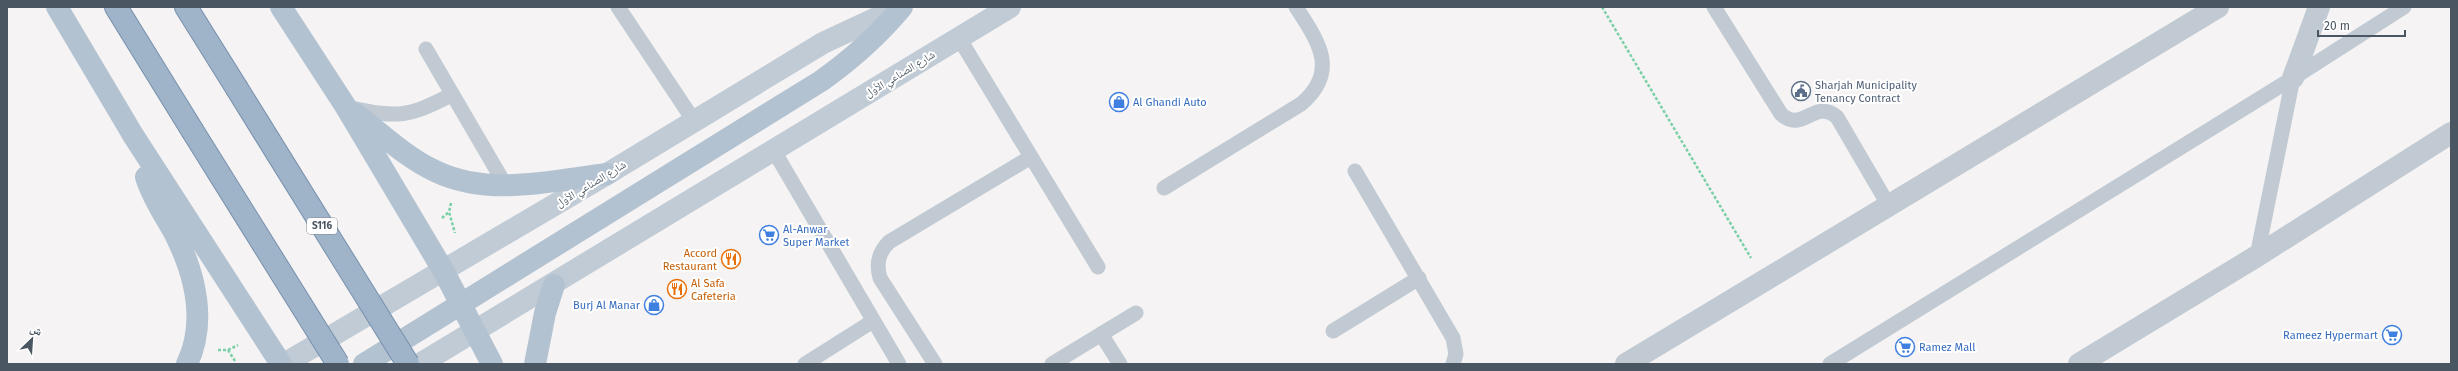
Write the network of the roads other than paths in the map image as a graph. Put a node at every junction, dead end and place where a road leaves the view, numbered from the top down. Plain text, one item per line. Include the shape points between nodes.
1 (58, 7) edge
2 (116, 7) edge
3 (186, 7) edge
4 (281, 7) edge
5 (618, 7) edge
6 (901, 7) edge
7 (1010, 7) edge
8 (1296, 7) edge
9 (1714, 7) edge
10 (2218, 7) edge
11 (2319, 7) edge
12 (2404, 7) edge
13 (959, 38) junction
14 (426, 49) dead end
15 (2293, 78) junction
16 (451, 95) junction
17 (346, 107) junction
18 (694, 121) junction
19 (2451, 133) edge
20 (133, 135) junction
21 (774, 151) junction
22 (1031, 157) junction
23 (1355, 171) dead end
24 (607, 174) junction
25 (506, 186) junction
26 (1164, 188) dead end
27 (1889, 206) junction
28 (2257, 256) junction
29 (1098, 267) dead end
30 (443, 270) junction
31 (1419, 278) junction
32 (554, 285) junction
33 (462, 302) junction
34 (1136, 313) dead end
35 (873, 321) junction
36 (475, 331) junction
37 (1333, 331) dead end
38 (1101, 334) junction
39 (188, 364) edge
40 (283, 364) edge
41 (338, 364) edge
42 (364, 364) edge
43 (408, 364) edge
44 (420, 364) edge
45 (492, 364) edge
46 (535, 364) edge
47 (805, 364) edge
48 (899, 364) edge
49 (934, 364) edge
50 (1052, 364) edge
51 (1120, 364) edge
52 (1453, 364) edge
53 (1626, 364) edge
54 (1830, 364) edge
55 (2079, 364) edge

1 - 20 main road
2 - 41 highway, bridge
3 - 43 highway, S116, bridge
4 - 17 main road
5 - 18 lane
6 - 18 main road, شارع الصناعي الأول via 823,43
6 - 33 main road via 880,34 852,59 821,81
7 - 13 main road, شارع الصناعي الأول
8 - 26 lane via 1321,50 1322,74 1311,95 1302,104
9 - 27 lane via 1788,120 1795,122 1819,111 1832,113 1837,117
10 - 27 street
11 - 15 street
12 - 15 lane
13 - 21 main road, شارع الصناعي الأول
13 - 22 lane
14 - 16 lane
15 - 28 lane
15 - 54 lane
16 - 17 lane via 408,114 385,115
16 - 25 lane
17 - 25 main road via 400,149 436,171 455,179 478,184
17 - 30 main road
18 - 24 main road, شارع الصناعي الأول
19 - 28 street
20 - 39 main road via 147,180 176,237 193,282 198,304 197,329 195,346
20 - 40 main road
21 - 32 main road, شارع الصناعي الأول
21 - 35 lane
22 - 29 lane
22 - 49 lane via 889,242 880,254 880,278
23 - 31 lane
24 - 25 main road
24 - 30 main road, شارع الصناعي الأول
27 - 53 street
28 - 55 street
30 - 33 main road
30 - 40 main road, شارع الصناعي الأول
31 - 37 lane
31 - 52 lane via 1453,338 1456,354
32 - 36 main road, شارع الصناعي الأول
32 - 46 main road via 544,313
33 - 36 main road
33 - 42 main road
34 - 38 lane
35 - 47 lane
35 - 48 lane
36 - 44 main road, شارع الصناعي الأول
36 - 45 main road
38 - 50 lane
38 - 51 lane

